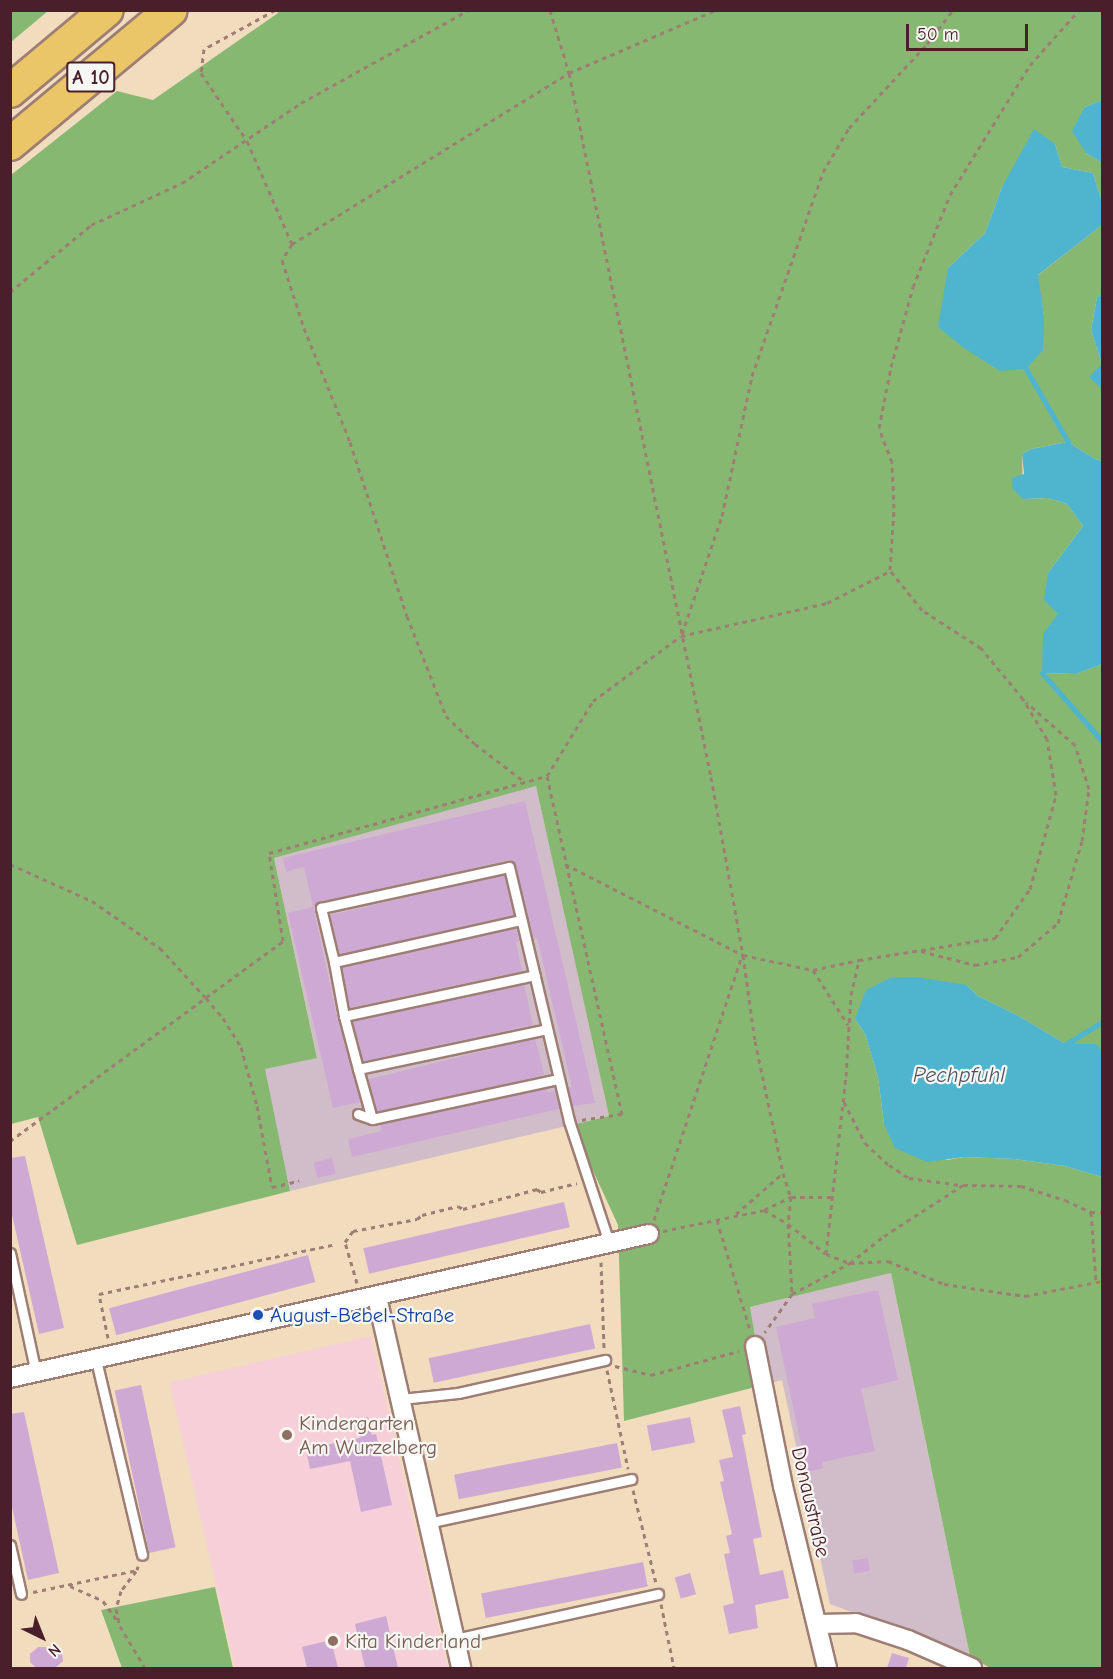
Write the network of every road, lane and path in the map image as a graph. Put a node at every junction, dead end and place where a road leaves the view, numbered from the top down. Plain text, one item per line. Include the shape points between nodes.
1 (108, 10) edge
2 (171, 10) edge
3 (275, 10) edge
4 (469, 10) edge
5 (550, 10) edge
6 (716, 10) edge
7 (1079, 10) edge
8 (952, 11) edge
9 (569, 73) junction
10 (10, 91) edge
11 (247, 141) junction
12 (10, 144) edge
13 (292, 244) junction
14 (10, 292) edge
15 (890, 571) junction
16 (681, 636) junction
17 (1023, 699) junction
18 (547, 776) junction
19 (525, 783) junction
20 (10, 864) edge
21 (565, 864) junction
22 (521, 920) junction
23 (919, 951) junction
24 (743, 955) junction
25 (859, 960) junction
26 (334, 962) junction
27 (813, 970) junction
28 (535, 975) junction
29 (206, 998) junction
30 (344, 1016) junction
31 (849, 1026) junction
32 (547, 1029) junction
33 (358, 1069) junction
34 (559, 1079) junction
35 (843, 1100) junction
36 (358, 1114) dead end
37 (372, 1119) junction
38 (569, 1121) junction
39 (10, 1141) edge
40 (783, 1173) junction
41 (587, 1180) junction
42 (299, 1181) dead end
43 (963, 1185) junction
44 (791, 1197) junction
45 (833, 1197) junction
46 (764, 1210) junction
47 (1091, 1212) junction
48 (1102, 1212) edge
49 (735, 1215) junction
50 (717, 1220) junction
51 (788, 1224) junction
52 (649, 1234) junction
53 (336, 1244) dead end
54 (604, 1245) junction
55 (10, 1253) edge
56 (826, 1254) junction
57 (850, 1263) junction
58 (1096, 1281) junction
59 (1102, 1281) edge
60 (357, 1284) dead end
61 (792, 1294) junction
62 (377, 1296) junction
63 (108, 1338) dead end
64 (755, 1346) junction
65 (96, 1360) junction
66 (604, 1360) junction
67 (36, 1373) junction
68 (10, 1378) edge
69 (401, 1399) junction
70 (631, 1479) junction
71 (428, 1523) junction
72 (10, 1545) edge
73 (142, 1555) joint
74 (137, 1570) junction
75 (69, 1585) junction
76 (21, 1594) joint
77 (658, 1594) junction
78 (817, 1624) junction
79 (120, 1626) junction
80 (455, 1639) junction
81 (145, 1668) edge
82 (461, 1668) edge
83 (674, 1668) edge
84 (827, 1668) edge
85 (972, 1668) edge

1 - 10 highway, A 10
2 - 12 highway, A 10
3 - 11 path via 204,49 201,73
4 - 11 path via 301,103
5 - 9 path
6 - 9 path
7 - 15 path via 1030,65 956,186 913,287 879,428 892,462
8 - 16 path via 849,129 823,172 752,376 722,516
9 - 13 path
9 - 16 path
11 - 13 path
11 - 14 path via 182,183 91,225
13 - 19 path via 282,260 304,328 350,442 407,616 446,716
15 - 16 path via 827,603
15 - 17 path via 922,610 981,648
16 - 18 path via 593,701
16 - 24 path
17 - 23 path via 1047,739 1056,795 1030,889 995,938
17 - 23 path via 1075,745 1089,789 1082,841 1058,922 1018,957 975,965
18 - 19 path
18 - 21 path
19 - 29 path via 269,853 284,941
20 - 29 path via 101,908 160,948
21 - 24 path
21 - 38 path via 622,1114
22 - 26 lane
22 - 26 lane via 509,867 321,908
22 - 28 lane
23 - 25 path
24 - 27 path
24 - 40 path via 755,1041
24 - 52 path
25 - 27 path
25 - 31 path
26 - 30 lane
27 - 31 path
28 - 30 lane
28 - 32 lane
29 - 39 path
29 - 42 path via 241,1047 272,1187
30 - 33 lane
31 - 35 path
32 - 33 lane
32 - 34 lane
33 - 37 lane
34 - 37 lane
34 - 38 lane
35 - 43 path via 865,1143 889,1165 909,1178
35 - 45 path
36 - 37 lane
38 - 41 lane
40 - 44 path
40 - 49 path
41 - 54 lane
41 - 60 path via 353,1231 345,1242
43 - 47 path via 1021,1186
43 - 57 path
44 - 45 path
44 - 46 path
44 - 51 path
45 - 56 path
46 - 49 path
46 - 51 path
47 - 48 path
47 - 58 path
49 - 50 path
50 - 52 path
50 - 64 path
51 - 56 path
51 - 61 path
52 - 54 street
53 - 63 path via 99,1294
54 - 62 street
54 - 66 path
55 - 67 lane
56 - 57 path
57 - 58 path via 888,1261 944,1284 1025,1296
57 - 61 path
58 - 59 path
61 - 64 path
62 - 65 street
62 - 69 street
64 - 66 path via 651,1375
64 - 78 street, Donaustraße via 783,1486
65 - 67 street
65 - 73 lane
66 - 69 lane via 458,1393
66 - 70 path
67 - 68 street
69 - 71 street
70 - 71 lane
70 - 77 path
71 - 80 street
72 - 76 lane
73 - 74 path
74 - 75 path
74 - 79 path via 121,1591 116,1609
75 - 76 path
75 - 79 path via 104,1601
77 - 80 lane
77 - 83 path
78 - 84 street, Donaustraße
78 - 85 street via 856,1623
79 - 81 path
80 - 82 street

